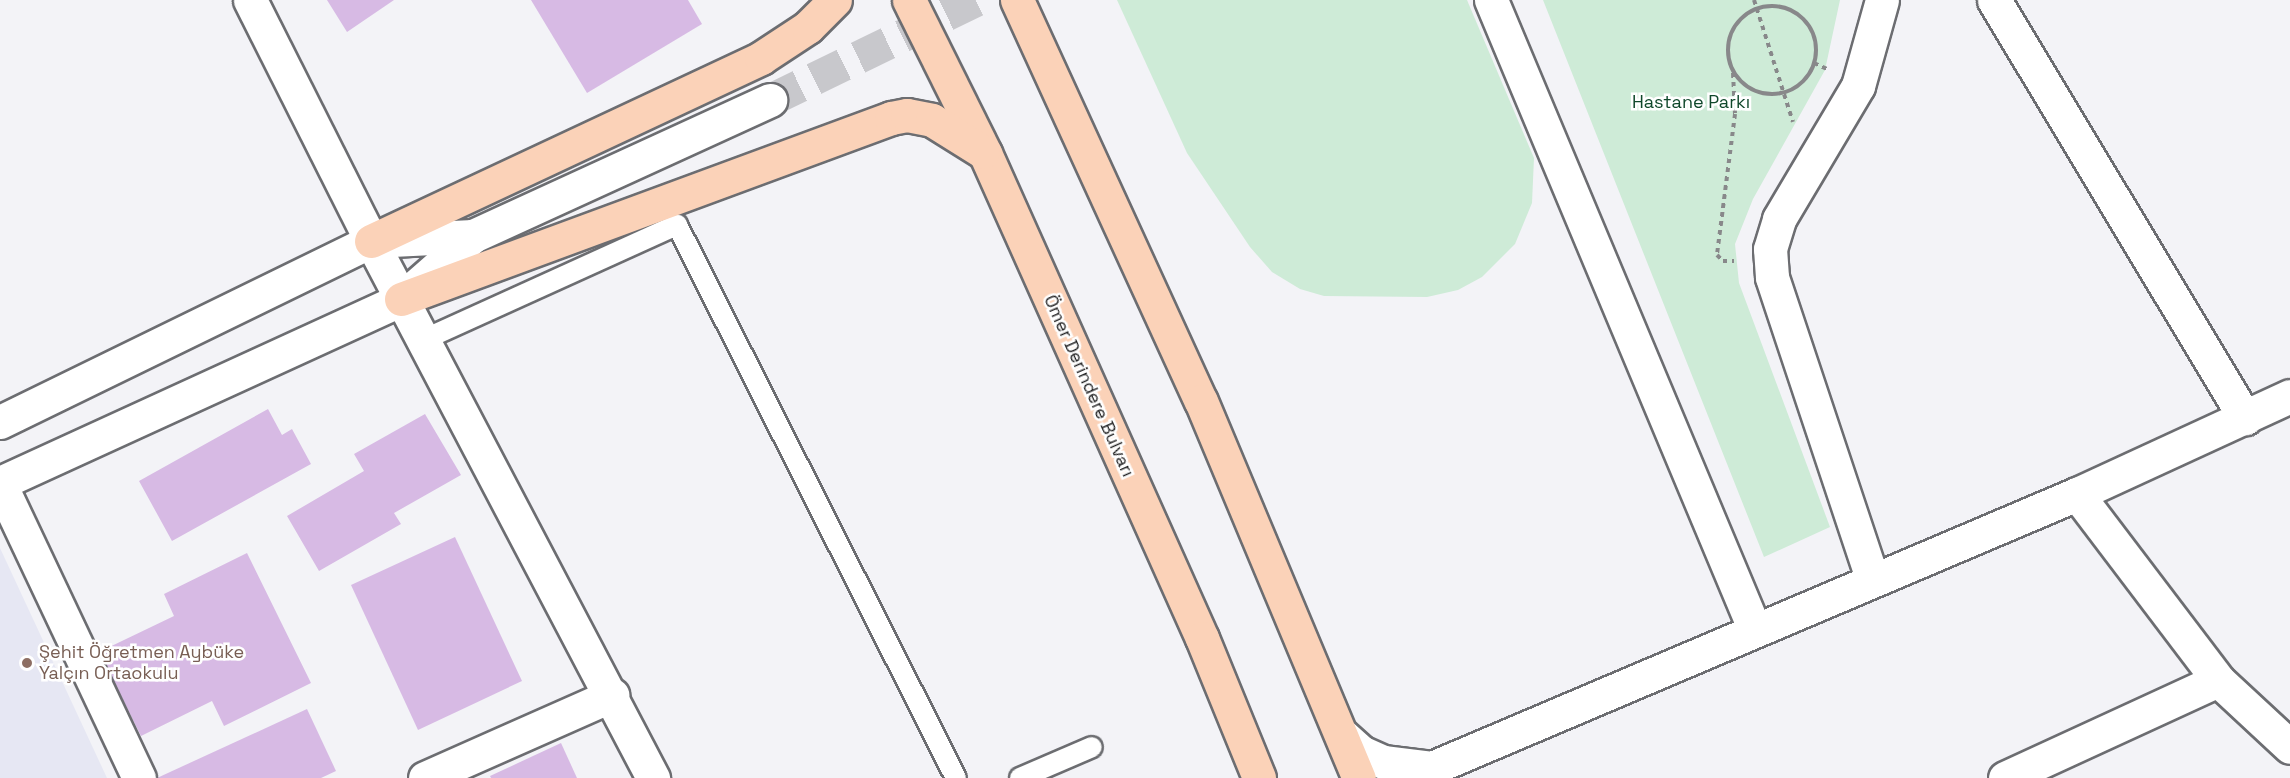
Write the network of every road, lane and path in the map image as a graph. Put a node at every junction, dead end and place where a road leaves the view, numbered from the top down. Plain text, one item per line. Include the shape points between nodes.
1 (250, 0) edge
2 (835, 0) edge
3 (909, 0) edge
4 (1017, 0) edge
5 (1491, 0) edge
6 (1754, 0) edge
7 (1882, 0) edge
8 (1994, 0) edge
9 (1757, 8) junction
10 (1733, 72) junction
11 (1783, 93) junction
12 (770, 100) tunnel mouth
13 (985, 153) junction
14 (1808, 170) junction
15 (472, 236) junction
16 (370, 241) junction
17 (1770, 262) junction
18 (401, 299) junction
19 (423, 340) junction
20 (2290, 396) edge
21 (2245, 418) junction
22 (0, 422) edge
23 (0, 484) edge
24 (2077, 494) junction
25 (1872, 579) junction
26 (1754, 628) junction
27 (2218, 680) junction
28 (612, 695) junction
29 (1341, 734) junction
30 (1092, 747) dead end
31 (2290, 747) edge
32 (1427, 773) edge
33 (140, 778) edge
34 (425, 778) edge
35 (653, 778) edge
36 (956, 778) edge
37 (1020, 778) edge
38 (1259, 778) edge
39 (1359, 778) edge
40 (2005, 778) edge

1 - 16 street
2 - 16 highway via 808,27 760,58
3 - 13 highway, Ömer Derindere Bulvarı
4 - 29 highway via 1201,400
5 - 26 street
6 - 9 path
7 - 14 street via 1858,86
8 - 21 street
9 - 10 path via 1733,28 1728,58
9 - 11 path
9 - 11 path via 1770,6 1797,13 1813,35 1816,49 1808,75
10 - 11 path via 1757,92
10 - 17 path via 1735,114 1717,255 1723,261
11 - 14 path
12 - 15 street
13 - 18 highway via 932,120 907,115 891,118
13 - 38 highway, Ömer Derindere Bulvarı via 1202,638
14 - 17 street via 1779,219
15 - 16 street
15 - 18 street
16 - 18 street
16 - 22 street
17 - 25 street
18 - 19 street
18 - 23 street
19 - 28 street
19 - 36 lane via 677,225
20 - 21 street
21 - 24 street
23 - 33 street
24 - 25 street
24 - 27 street
25 - 26 street
26 - 32 street
27 - 31 street
27 - 40 street
28 - 34 street
28 - 35 street
29 - 32 street via 1361,752 1383,762
29 - 39 highway
30 - 37 lane

